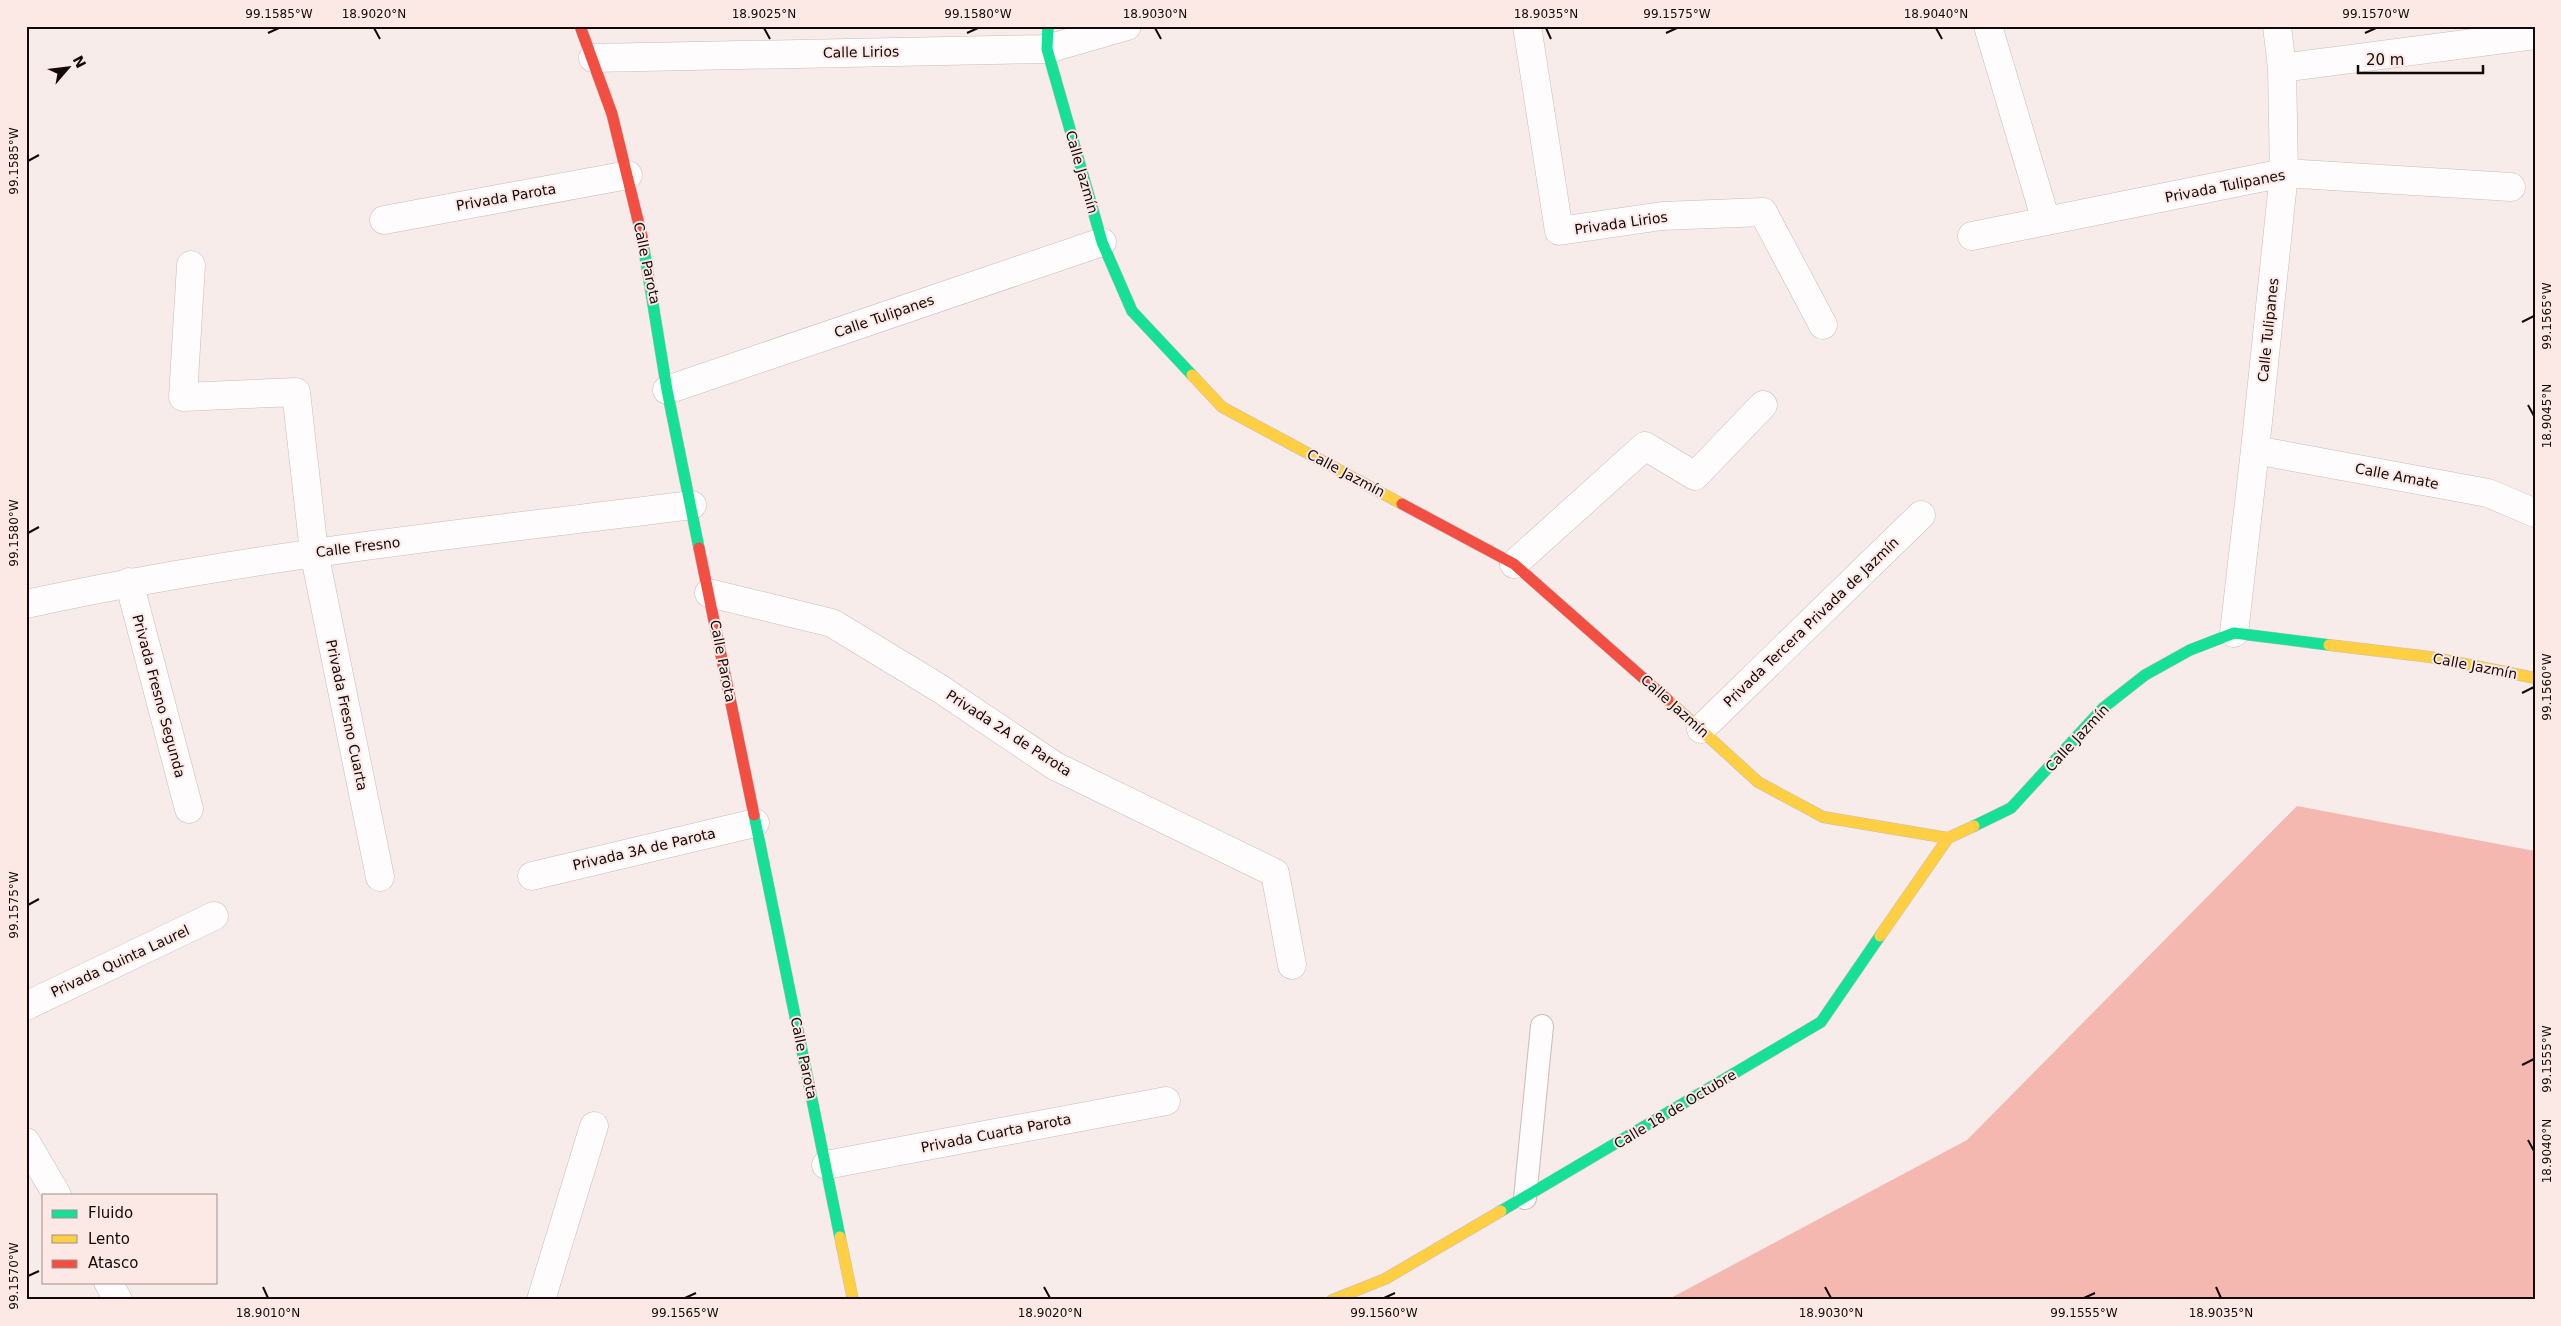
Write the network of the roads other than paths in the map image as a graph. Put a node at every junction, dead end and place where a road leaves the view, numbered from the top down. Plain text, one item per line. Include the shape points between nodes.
1 (580, 26) edge
2 (1127, 26) edge
3 (1527, 26) edge
4 (1988, 26) edge
5 (2277, 26) edge
6 (2535, 35) edge
7 (1048, 38) edge
8 (593, 58) junction
9 (2282, 68) junction
10 (2284, 173) junction
11 (628, 175) junction
12 (2511, 187) dead end
13 (384, 220) dead end
14 (2046, 221) junction
15 (1972, 236) dead end
16 (1102, 242) junction
17 (191, 265) dead end
18 (1823, 325) dead end
19 (667, 390) junction
20 (1763, 405) dead end
21 (2255, 450) junction
22 (692, 505) junction
23 (2535, 513) edge
24 (1921, 515) dead end
25 (314, 552) junction
26 (1514, 564) junction
27 (129, 582) junction
28 (710, 593) junction
29 (26, 604) edge
30 (2234, 633) junction
31 (2535, 678) edge
32 (1702, 729) junction
33 (189, 809) dead end
34 (755, 823) junction
35 (1948, 838) junction
36 (532, 876) dead end
37 (380, 877) dead end
38 (214, 916) dead end
39 (1292, 964) dead end
40 (26, 1006) edge
41 (1542, 1026) dead end
42 (1166, 1101) dead end
43 (594, 1126) dead end
44 (26, 1142) edge
45 (826, 1165) junction
46 (57, 1194) edge
47 (1525, 1198) junction
48 (109, 1284) edge
49 (118, 1300) edge
50 (540, 1300) edge
51 (853, 1300) edge
52 (1332, 1300) edge

1 - 8 street, Calle Parota
2 - 7 street, Calle Lirios
3 - 18 street, Privada Lirios via 1558,231 1662,216 1763,212
4 - 14 street
5 - 9 street, Calle Tulipanes
6 - 9 street
7 - 8 street, Calle Lirios
7 - 16 street, Calle Jazmín
8 - 11 street, Calle Parota
9 - 10 street, Calle Tulipanes
10 - 12 street, Privada Tulipanes
10 - 14 street, Privada Tulipanes
10 - 21 street, Calle Tulipanes
11 - 13 street, Privada Parota
11 - 19 street, Calle Parota via 656,307
14 - 15 street, Privada Tulipanes
16 - 19 street, Calle Tulipanes
16 - 26 street, Calle Jazmín via 1132,311 1222,407
17 - 25 street, Privada Fresno Cuarta via 183,396 296,392
19 - 22 street, Calle Parota
20 - 26 street via 1695,476 1645,446
21 - 23 street, Calle Amate via 2488,493
21 - 30 street, Calle Tulipanes
22 - 25 street, Calle Fresno
22 - 28 street, Calle Parota
24 - 32 street, Privada Tercera Privada de Jazmín
25 - 27 street, Calle Fresno
25 - 37 street, Privada Fresno Cuarta
26 - 32 street, Calle Jazmín
27 - 29 street, Calle Fresno
27 - 33 street, Privada Fresno Segunda
28 - 34 street, Calle Parota
28 - 39 street, Privada 2A de Parota via 832,623 939,688 1055,766 1275,873
30 - 31 street, Calle Jazmín via 2430,658
30 - 35 street, Calle Jazmín via 2190,650 2145,675 2104,708 2012,808
32 - 35 street, Calle Jazmín via 1758,782 1823,818
34 - 36 street, Privada 3A de Parota
34 - 45 street, Calle Parota
35 - 47 street, Calle 18 de Octubre via 1821,1022
38 - 40 street, Privada Quinta Laurel
41 - 47 lane
42 - 45 street, Privada Cuarta Parota
43 - 50 street
44 - 46 street
45 - 51 street, Calle Parota
47 - 52 street, Calle 18 de Octubre via 1386,1279
48 - 49 street

